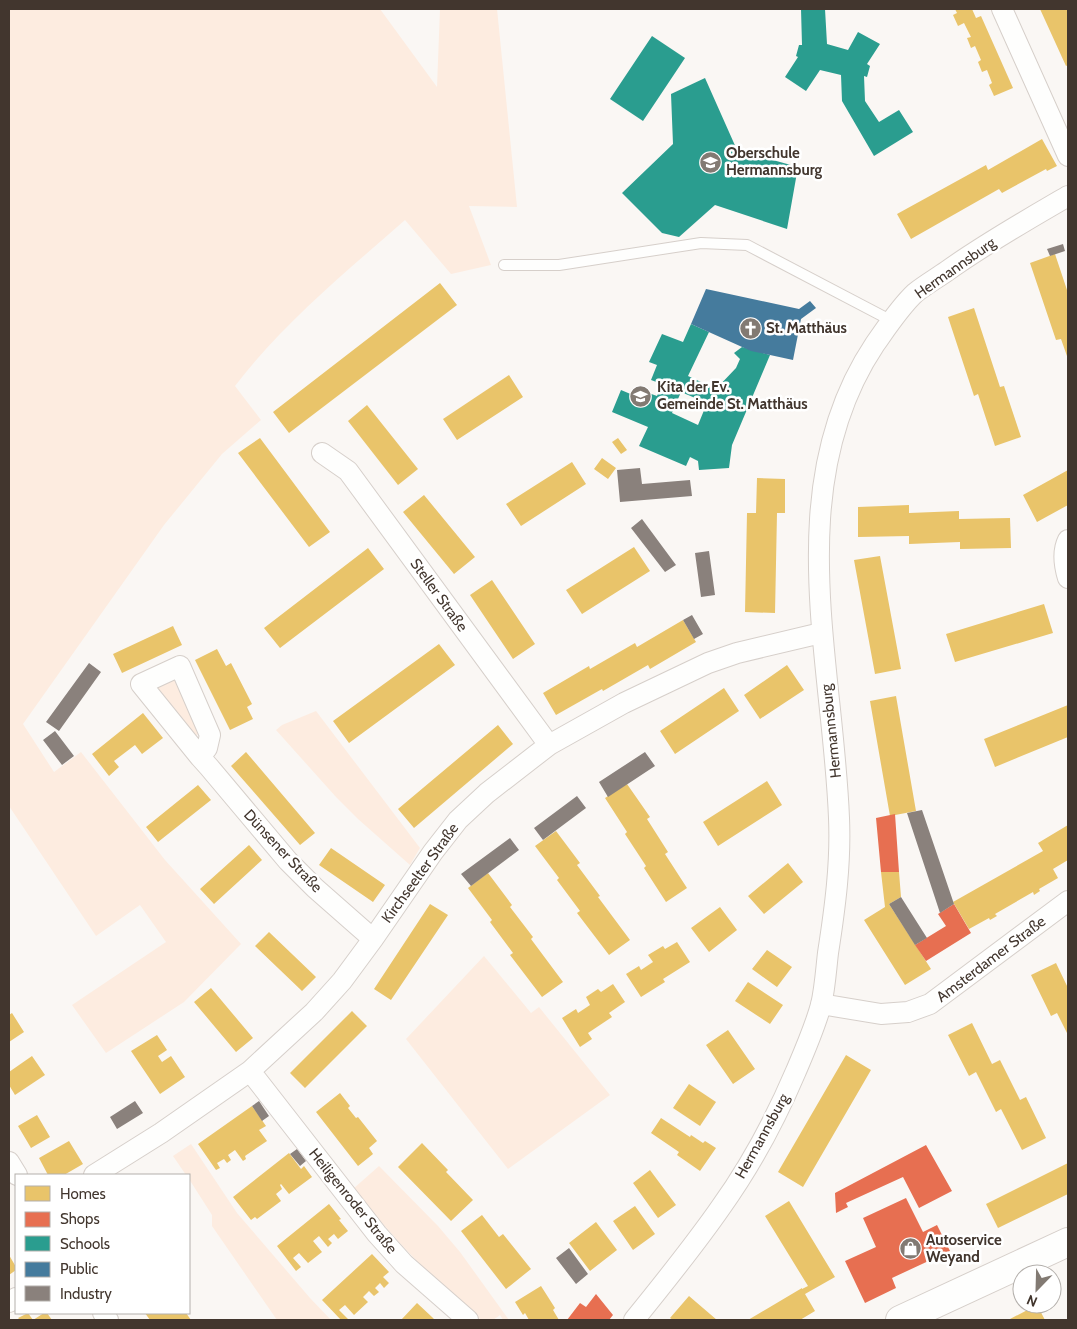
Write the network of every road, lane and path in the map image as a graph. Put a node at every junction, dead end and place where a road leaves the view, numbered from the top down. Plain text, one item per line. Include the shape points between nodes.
1 (1002, 9) edge
2 (1068, 156) edge
3 (1068, 196) edge
4 (504, 265) dead end
5 (892, 321) junction
6 (322, 452) dead end
7 (1068, 540) edge
8 (1068, 578) edge
9 (821, 633) junction
10 (549, 745) junction
11 (200, 757) dead end
12 (1068, 901) edge
13 (374, 939) junction
14 (821, 1004) junction
15 (250, 1071) junction
16 (9, 1162) edge
17 (16, 1174) edge
18 (96, 1174) edge
19 (1068, 1242) edge
20 (468, 1320) edge
21 (634, 1320) edge
22 (900, 1320) edge

1 - 2 street
3 - 5 street, Hermannsburg via 963,259 915,294
4 - 5 lane via 559,265 701,243 747,245
5 - 9 street, Hermannsburg via 861,366 842,409 827,457 820,556
6 - 10 street, Steller Straße via 348,471
7 - 8 street via 1064,562
9 - 10 street, Kirchseelter Straße via 708,663 624,703
9 - 14 street, Hermannsburg via 836,774 839,842 836,895
10 - 13 street, Kirchseelter Straße via 458,820
11 - 13 street, Dünsener Straße via 288,861
12 - 14 street, Amsterdamer Straße via 930,1004 908,1012 881,1014
13 - 15 street, Kirchseelter Straße via 314,1012
14 - 21 street, Hermannsburg via 805,1052 760,1145 722,1206
15 - 18 street, Kirchseelter Straße via 161,1134
15 - 20 street, Heiligenroder Straße via 377,1234 404,1264
16 - 17 street
19 - 22 main road

